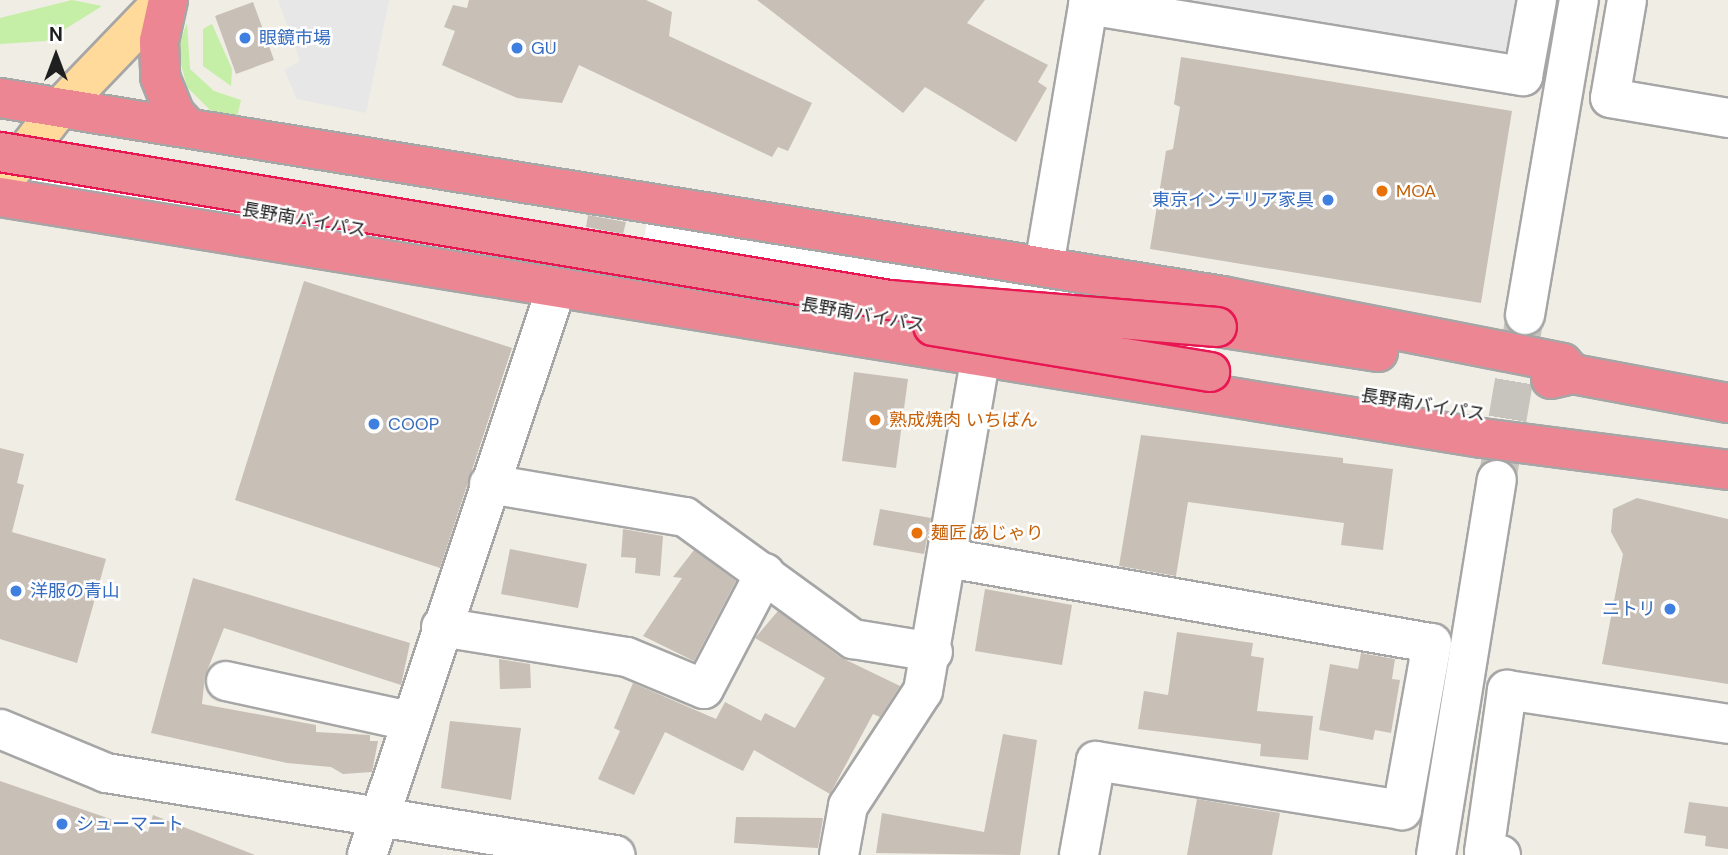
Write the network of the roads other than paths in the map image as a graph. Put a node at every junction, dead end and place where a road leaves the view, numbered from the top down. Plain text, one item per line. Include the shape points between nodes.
1 (166, 0) edge
2 (1537, 0) edge
3 (1578, 0) edge
4 (1627, 0) edge
5 (1088, 3) edge
6 (0, 98) edge
7 (59, 109) junction
8 (1728, 118) edge
9 (187, 127) junction
10 (0, 152) edge
11 (0, 168) edge
12 (0, 186) edge
13 (0, 197) edge
14 (1044, 266) junction
15 (556, 289) junction
16 (1525, 314) tunnel mouth
17 (981, 356) junction
18 (1573, 374) junction
19 (1728, 403) edge
20 (1728, 454) edge
21 (1728, 470) edge
22 (1497, 480) tunnel mouth
23 (489, 484) junction
24 (948, 558) junction
25 (765, 573) junction
26 (440, 627) junction
27 (933, 652) junction
28 (226, 681) dead end
29 (410, 721) junction
30 (1728, 724) edge
31 (0, 729) edge
32 (380, 814) junction
33 (367, 855) edge
34 (615, 855) edge
35 (839, 855) edge
36 (1079, 855) edge
37 (1436, 855) edge
38 (1501, 855) edge

1 - 7 main road
1 - 9 highway via 159,41 160,77 175,114
2 - 5 street via 1523,76
3 - 16 street
4 - 8 street via 1610,98
5 - 14 street
6 - 7 highway
7 - 9 highway
7 - 12 main road
9 - 14 highway
10 - 18 highway, 長野南バイパス, bridge via 889,300 1217,327 1560,381
11 - 20 highway, 長野南バイパス, bridge via 1210,372
13 - 15 highway
14 - 18 highway via 1549,360 1562,363
15 - 17 highway
15 - 23 street
17 - 21 highway via 1482,438
17 - 24 street
18 - 19 highway, 長野南バイパス
22 - 37 street
23 - 25 street via 685,517
23 - 26 street
24 - 27 street
24 - 36 street via 1432,643 1402,810 1096,761
25 - 26 street via 705,689 627,657
25 - 27 street via 853,639
26 - 29 street
27 - 35 street via 923,691 848,806
28 - 29 street
29 - 32 street
30 - 38 street via 1507,690 1484,852
31 - 32 street via 106,773
32 - 33 street
32 - 34 street

